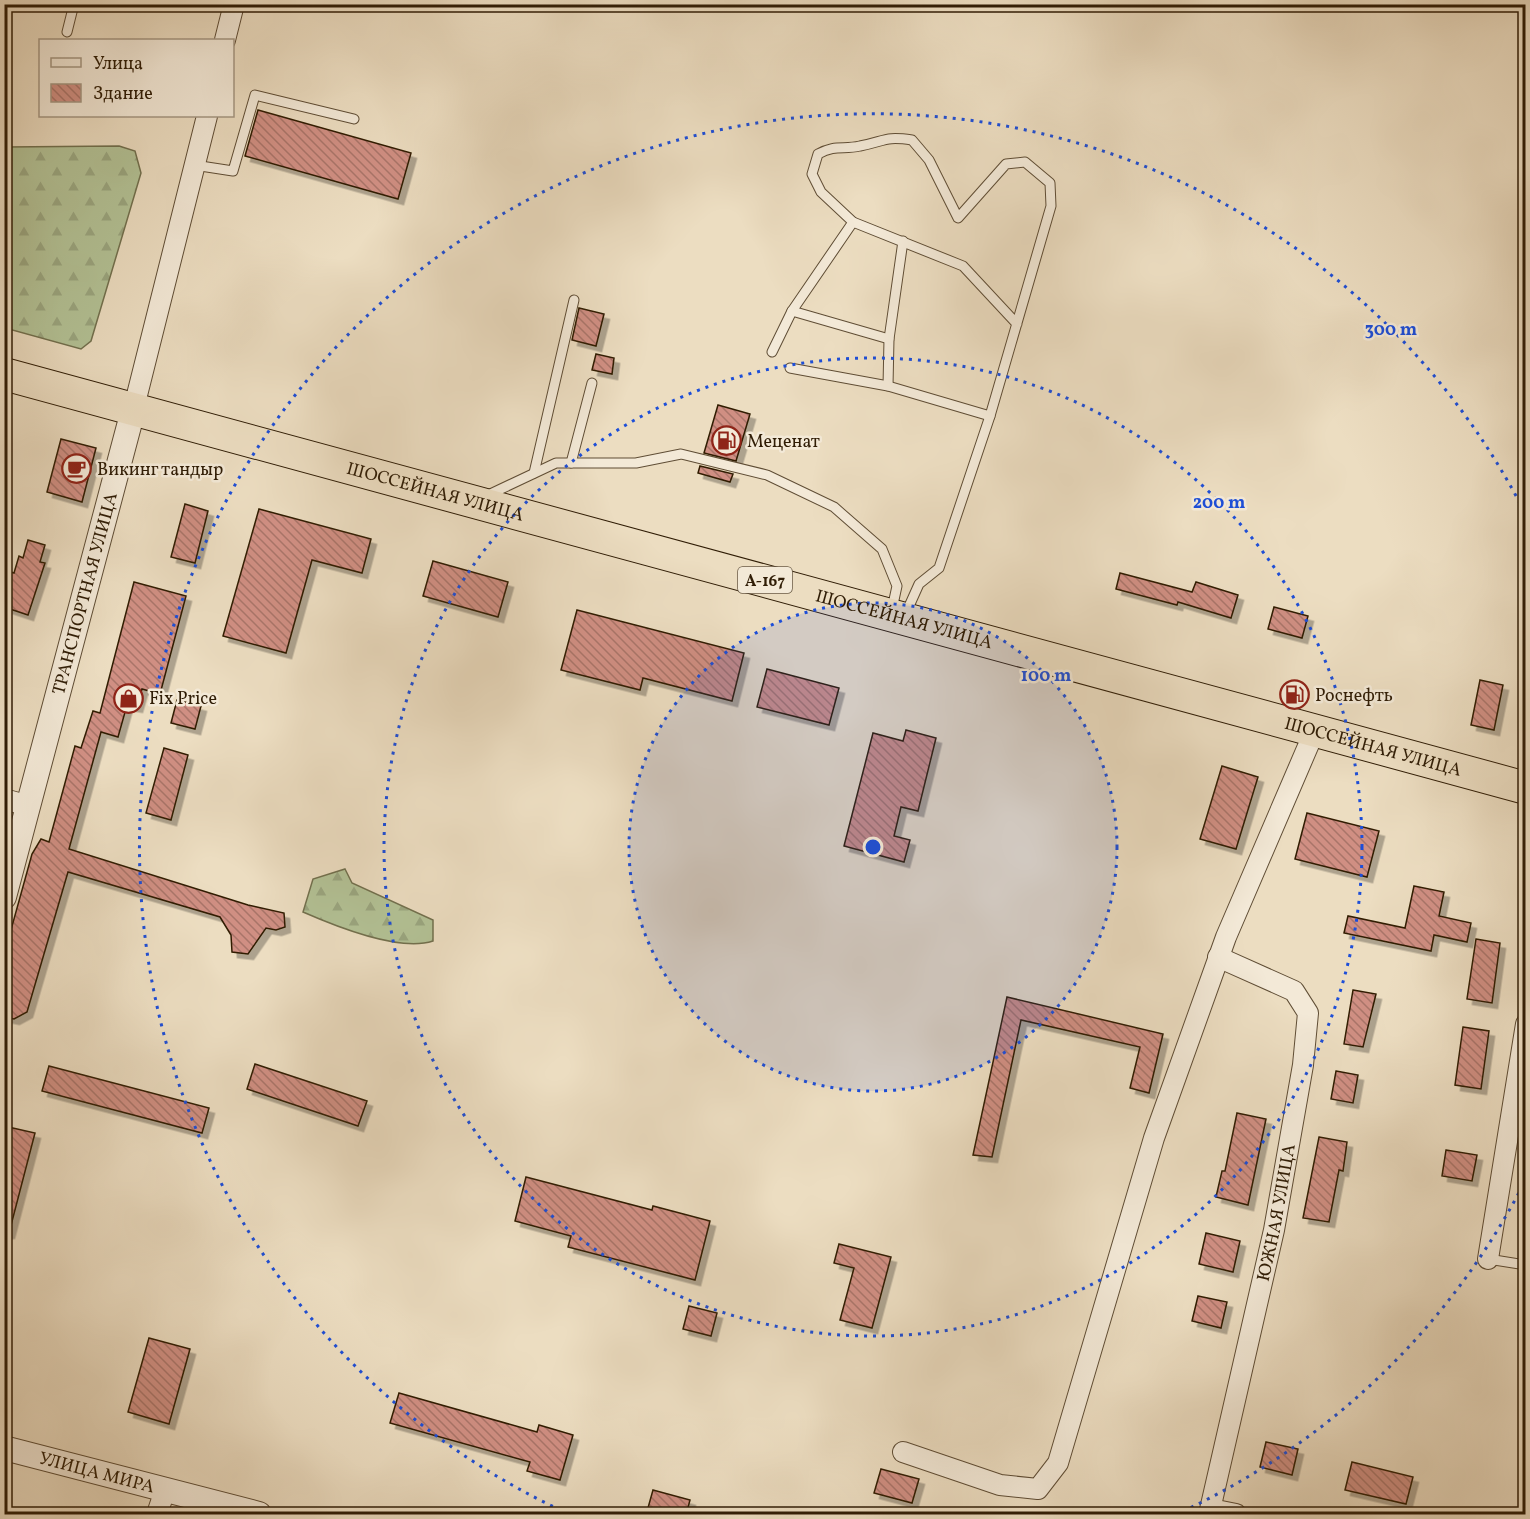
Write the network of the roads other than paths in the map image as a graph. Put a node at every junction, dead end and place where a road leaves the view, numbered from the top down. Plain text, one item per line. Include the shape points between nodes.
1 (74, 4) edge
2 (231, 5) edge
3 (67, 32) dead end
4 (225, 39) edge
5 (207, 117) edge
6 (354, 119) dead end
7 (194, 165) junction
8 (853, 222) junction
9 (903, 241) junction
10 (574, 300) dead end
11 (792, 311) junction
12 (1017, 324) junction
13 (889, 339) junction
14 (772, 352) dead end
15 (790, 368) dead end
16 (4, 374) edge
17 (592, 383) dead end
18 (888, 386) junction
19 (134, 407) junction
20 (990, 416) junction
21 (571, 463) junction
22 (534, 473) junction
23 (476, 501) junction
24 (897, 616) junction
25 (1315, 730) junction
26 (1526, 788) edge
27 (4, 799) edge
28 (29, 806) junction
29 (4, 897) edge
30 (1218, 957) junction
31 (1526, 1024) edge
32 (1488, 1259) joint
33 (1526, 1264) edge
34 (4, 1448) edge
35 (903, 1452) dead end
36 (165, 1490) junction
37 (1210, 1512) edge
38 (158, 1515) edge
39 (259, 1515) edge
40 (1236, 1515) edge

1 - 3 lane
2 - 4 street
5 - 7 street, ТРАНСПОРТНАЯ УЛИЦА
6 - 7 lane via 255,95 233,171
7 - 19 street, ТРАНСПОРТНАЯ УЛИЦА
8 - 9 lane
8 - 11 lane
8 - 12 lane via 821,192 812,174 818,154 832,146 859,147 889,136 912,140 929,160 958,218 1006,164 1025,162 1050,183 1051,206
9 - 12 lane via 963,266
9 - 13 lane
10 - 22 lane
11 - 13 lane
11 - 14 lane
12 - 20 lane
13 - 18 lane
15 - 18 lane
16 - 19 highway, ШОССЕЙНАЯ УЛИЦА / А-167
17 - 21 lane
18 - 20 lane
19 - 23 highway, ШОССЕЙНАЯ УЛИЦА / А-167
19 - 28 street, ТРАНСПОРТНАЯ УЛИЦА
20 - 24 lane via 939,568 919,584
21 - 22 lane via 556,463
21 - 24 lane via 636,463 681,454 777,480 834,507 882,549 897,586
22 - 23 lane
23 - 24 highway, ШОССЕЙНАЯ УЛИЦА / А-167
24 - 25 highway, ШОССЕЙНАЯ УЛИЦА / А-167
25 - 26 highway, ШОССЕЙНАЯ УЛИЦА / А-167
25 - 30 street
27 - 28 street
28 - 29 street, ТРАНСПОРТНАЯ УЛИЦА
30 - 35 street via 1154,1138 1058,1463 1038,1489 1000,1485
30 - 37 street, ЮЖНАЯ УЛИЦА via 1294,991 1308,1012 1303,1065 1274,1230
31 - 32 street
32 - 33 lane
34 - 36 street, УЛИЦА МИРА
36 - 38 street
36 - 39 street, УЛИЦА МИРА
37 - 40 street

